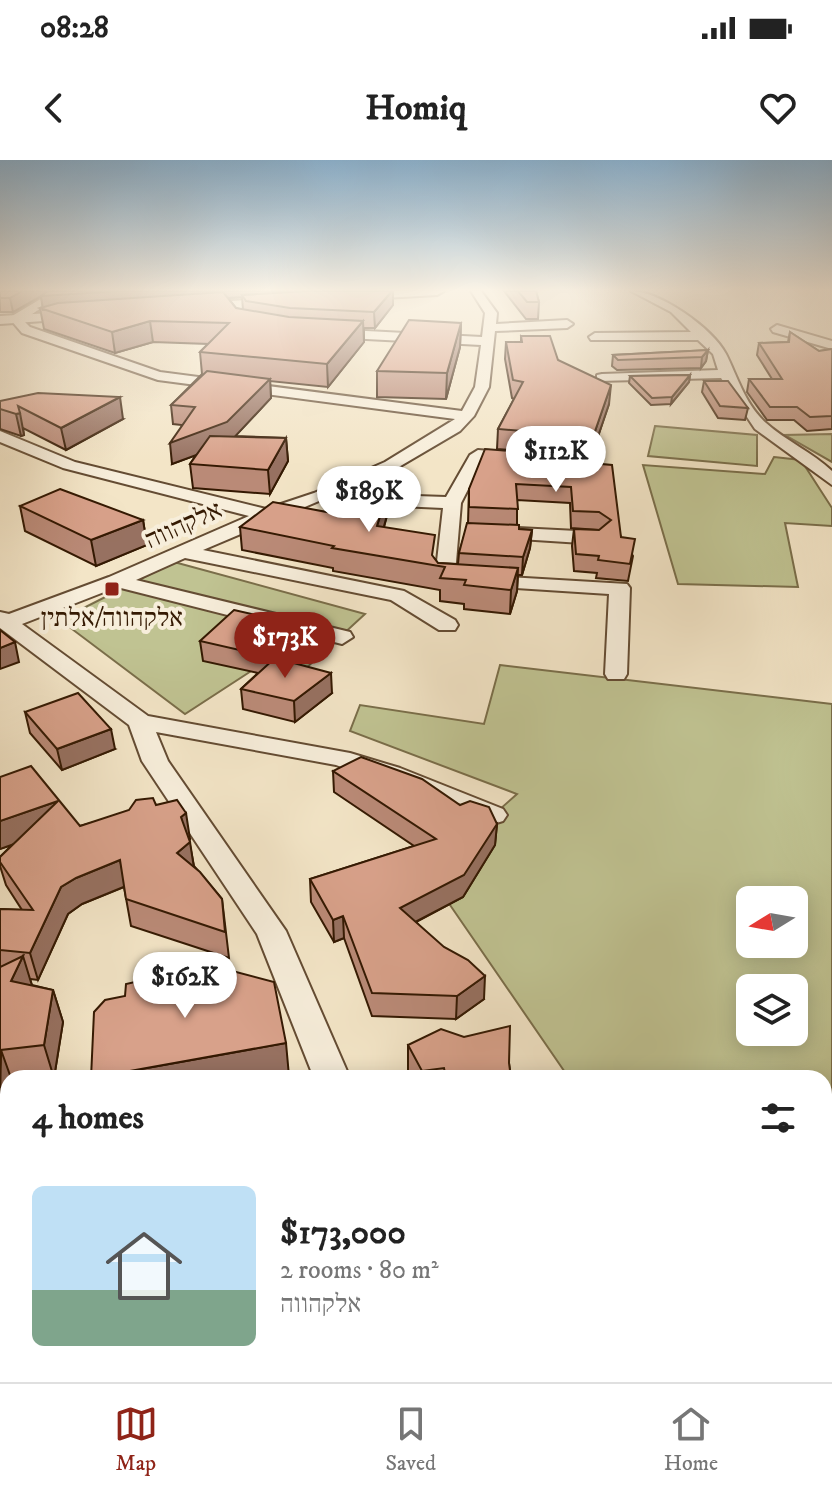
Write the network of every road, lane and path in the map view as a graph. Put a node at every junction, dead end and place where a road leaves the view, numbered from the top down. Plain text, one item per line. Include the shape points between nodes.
1 (78, 348) edge
2 (486, 348) edge
3 (714, 348) edge
4 (727, 374) junction
5 (602, 378) edge
6 (467, 416) junction
7 (0, 436) edge
8 (540, 460) edge
9 (832, 480) edge
10 (320, 497) junction
11 (452, 503) junction
12 (267, 515) junction
13 (464, 532) junction
14 (597, 538) edge
15 (185, 552) junction
16 (116, 581) junction
17 (4, 620) edge
18 (447, 625) dead end
19 (342, 637) dead end
20 (616, 674) dead end
21 (140, 722) junction
22 (493, 815) edge
23 (329, 1070) edge

1 - 6 street via 158,376
2 - 6 street via 482,387
3 - 4 street
4 - 5 street
4 - 9 street via 760,426
6 - 10 street, אלקהווה via 391,465
7 - 12 street via 69,465
8 - 11 street via 478,455
10 - 11 street
10 - 12 street, אלקהווה
11 - 13 street
12 - 15 street, אלקהווה
13 - 14 street
13 - 20 street via 445,579 620,588
15 - 16 street, אלקהווה
15 - 18 street via 397,595
16 - 17 street, אלקהווה
16 - 19 street
17 - 21 street
21 - 22 street via 341,758
21 - 23 street via 155,761 271,931

